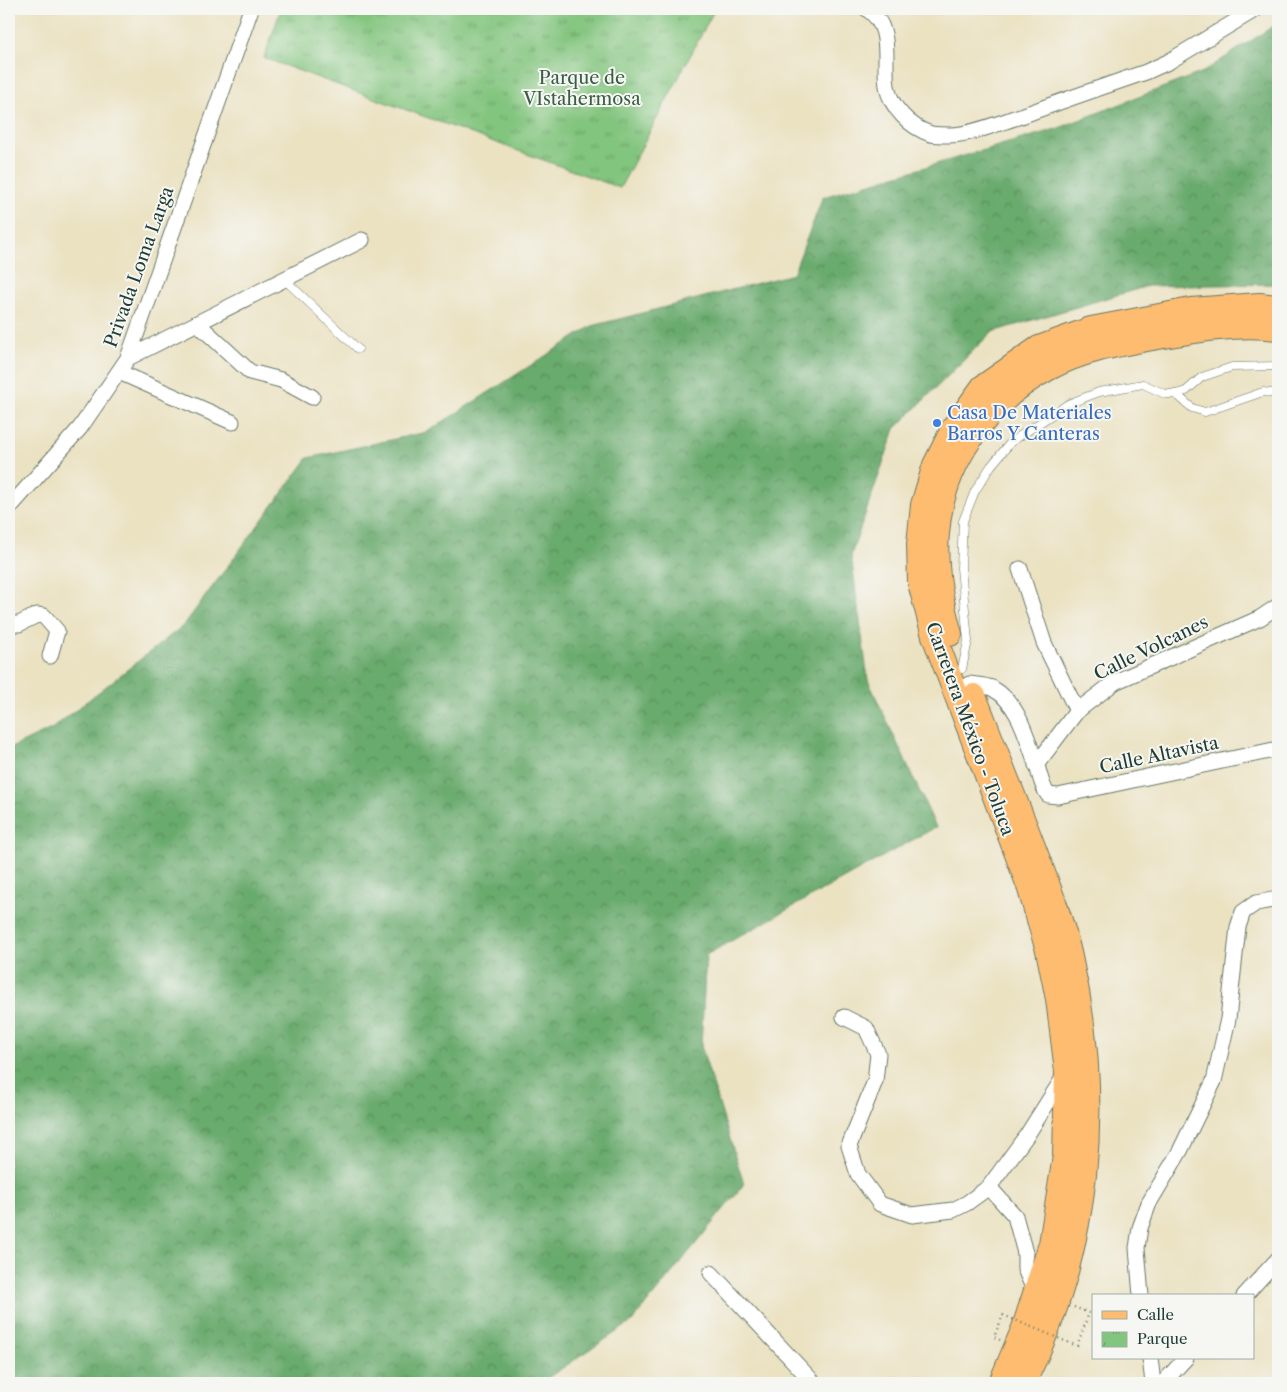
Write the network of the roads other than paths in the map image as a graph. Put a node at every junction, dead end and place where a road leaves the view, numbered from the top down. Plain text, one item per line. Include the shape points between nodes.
1 (251, 9) edge
2 (867, 9) edge
3 (1256, 9) edge
4 (362, 240) dead end
5 (284, 279) junction
6 (1278, 307) edge
7 (197, 323) junction
8 (1278, 328) edge
9 (358, 349) dead end
10 (128, 358) junction
11 (1278, 366) edge
12 (119, 372) junction
13 (1176, 394) junction
14 (1278, 394) edge
15 (312, 397) dead end
16 (232, 422) dead end
17 (9, 508) edge
18 (1020, 569) dead end
19 (1278, 606) edge
20 (9, 624) edge
21 (50, 656) dead end
22 (965, 677) junction
23 (1077, 711) junction
24 (1278, 749) edge
25 (1036, 765) junction
26 (1278, 899) edge
27 (844, 1017) dead end
28 (1067, 1071) junction
29 (989, 1187) junction
30 (1278, 1259) edge
31 (711, 1273) dead end
32 (1034, 1292) junction
33 (1141, 1294) edge
34 (1246, 1294) edge
35 (1150, 1360) edge
36 (1184, 1360) edge
37 (814, 1383) edge
38 (1001, 1383) edge
39 (1023, 1383) edge
40 (1154, 1383) edge
41 (1163, 1383) edge

1 - 10 street, Privada Loma Larga
2 - 3 street via 883,28 887,88 894,106 910,123 931,134 952,135 988,127 1146,72
4 - 5 street
5 - 7 street
5 - 9 lane
6 - 28 main road, Carretera México - Toluca via 1260,305 1191,310 1092,329 1040,348 983,387 954,427 935,465 923,505 920,583 934,636 1029,886 1048,950
7 - 10 street
7 - 15 street via 250,372 281,380
8 - 22 main road, Carretera México - Toluca via 1214,329 1104,347 1050,368 1029,380 1009,395 971,435 949,480 941,507 936,557 949,633
10 - 12 street, Privada Loma Larga
11 - 13 lane via 1232,368 1202,377 1186,391
12 - 16 street
12 - 17 street, Privada Loma Larga via 80,428
13 - 14 lane via 1192,408 1205,412 1263,392
13 - 22 lane via 1165,394 1143,384 1099,392 1068,404 1012,442 991,466 975,491 963,521 962,568 968,641
18 - 23 street via 1044,643
19 - 23 street, Calle Volcanes via 1260,618 1115,682
20 - 21 street via 19,624 37,615 44,616 57,631
22 - 25 street via 990,687 1005,698 1017,713
22 - 39 main road, Carretera México - Toluca via 1058,917 1070,956 1085,1047 1086,1151 1075,1232 1058,1302
23 - 25 street, Calle Volcanes
24 - 25 street, Calle Altavista via 1058,796 1048,795
26 - 33 street via 1256,903 1243,912 1238,927 1228,1019 1214,1081 1180,1151 1149,1202 1140,1228 1137,1248
27 - 29 street via 866,1028 878,1054 875,1081 849,1146 858,1174 880,1204 912,1215 953,1210
28 - 29 street via 1027,1135
28 - 32 main road, Carretera México - Toluca via 1065,1156 1051,1244
29 - 32 street via 1015,1216
30 - 34 street
31 - 37 street
32 - 38 main road, Carretera México - Toluca via 1024,1328
35 - 40 street
36 - 41 street

